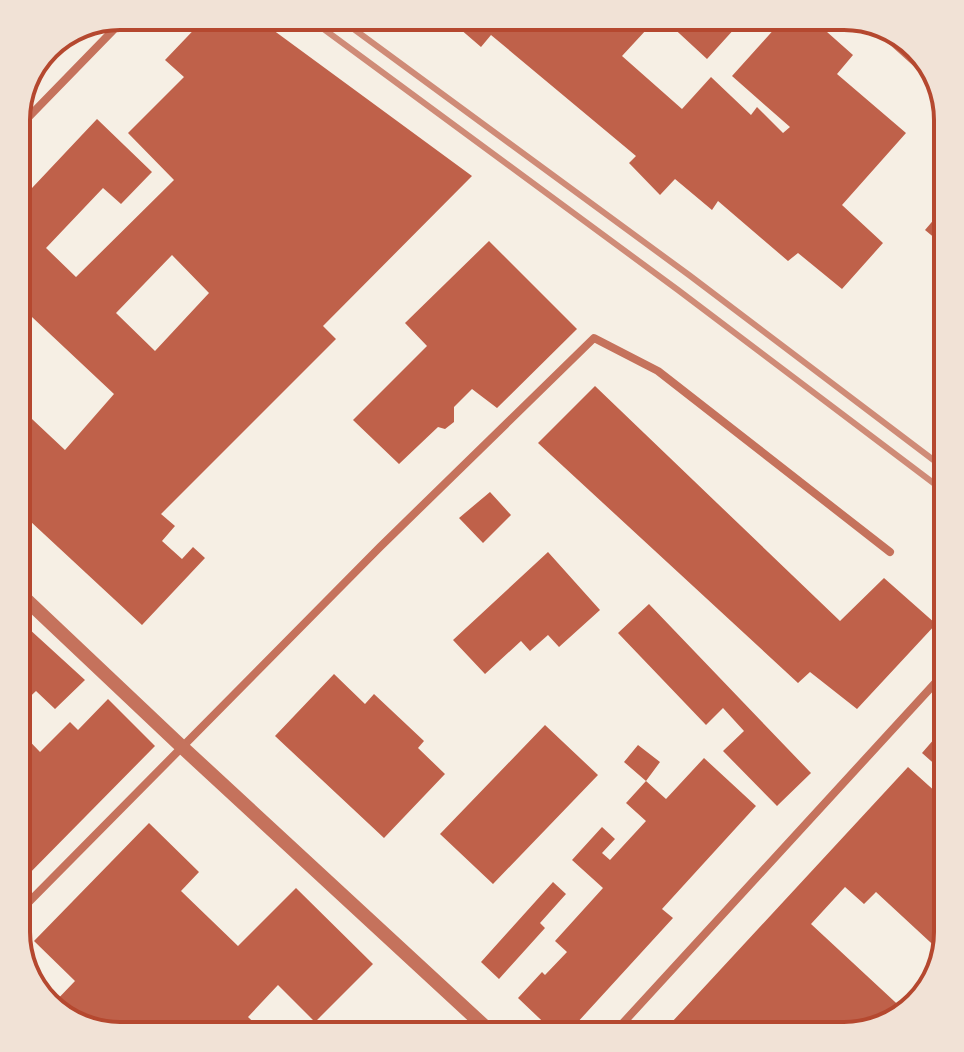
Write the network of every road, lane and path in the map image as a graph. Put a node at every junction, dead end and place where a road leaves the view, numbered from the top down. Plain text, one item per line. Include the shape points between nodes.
1 (113, 31) edge
2 (30, 116) edge
3 (890, 552) dead end
4 (30, 603) edge
5 (934, 684) edge
6 (181, 746) junction
7 (30, 901) edge
8 (480, 1022) edge
9 (624, 1022) edge

1 - 2 street
3 - 6 street via 658,371 594,338
4 - 6 street
5 - 9 street
6 - 7 street
6 - 8 street

